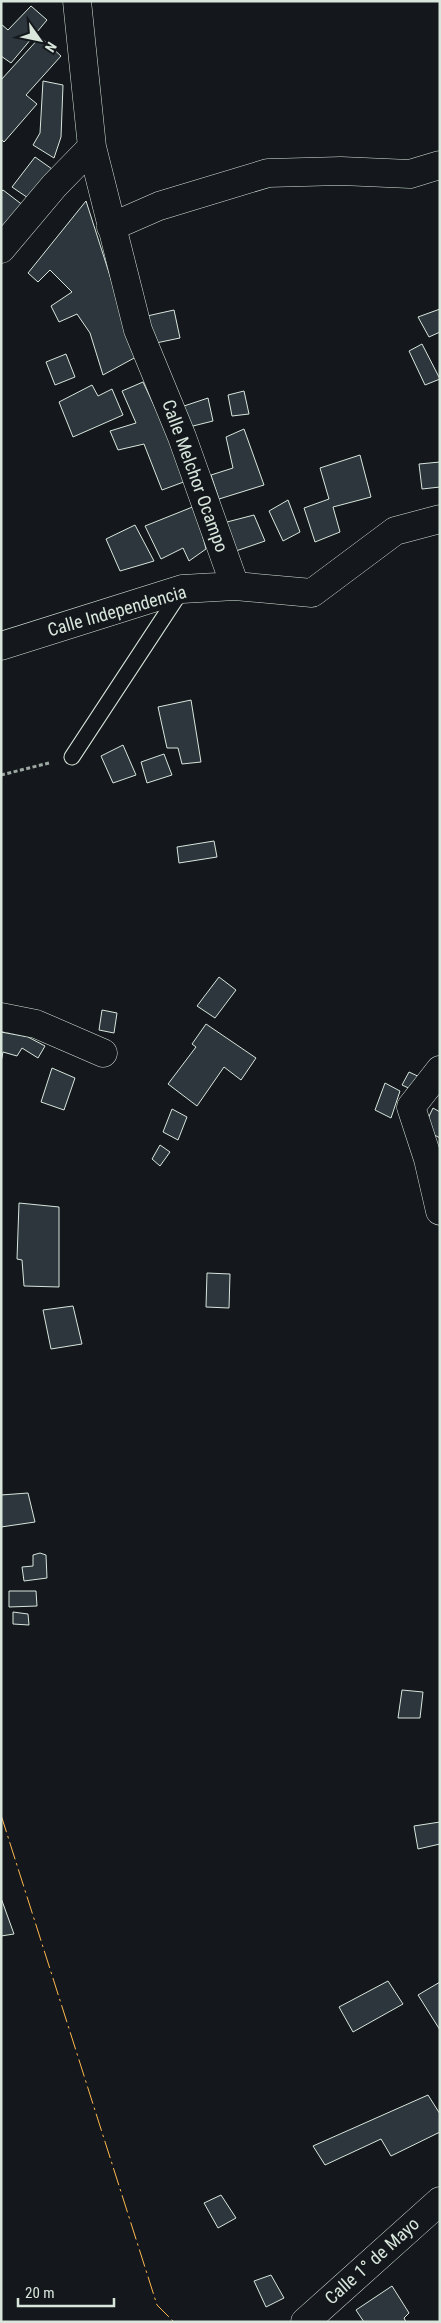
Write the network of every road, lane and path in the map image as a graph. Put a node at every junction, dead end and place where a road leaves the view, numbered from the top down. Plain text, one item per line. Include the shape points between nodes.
1 (77, 1) edge
2 (92, 147) junction
3 (440, 165) edge
4 (111, 227) junction
5 (1, 249) edge
6 (440, 519) edge
7 (235, 586) junction
8 (182, 589) junction
9 (1, 646) edge
10 (72, 757) joint
11 (1, 775) edge
12 (8, 1017) edge
13 (103, 1053) dead end
14 (440, 1070) edge
15 (440, 1211) edge
16 (440, 2200) edge
17 (305, 2322) edge

1 - 2 street, Calle Melchor Ocampo
2 - 4 street, Calle Melchor Ocampo
2 - 5 street
3 - 4 street via 410,174 341,171 268,173 159,206
4 - 7 street, Calle Melchor Ocampo via 138,330 182,437
6 - 7 street via 395,531 312,593
7 - 8 street, Calle Independencia
8 - 9 street, Calle Independencia
8 - 10 lane
10 - 11 path
12 - 13 street via 56,1032
14 - 15 street via 411,1107
16 - 17 street, Calle 1° de Mayo

